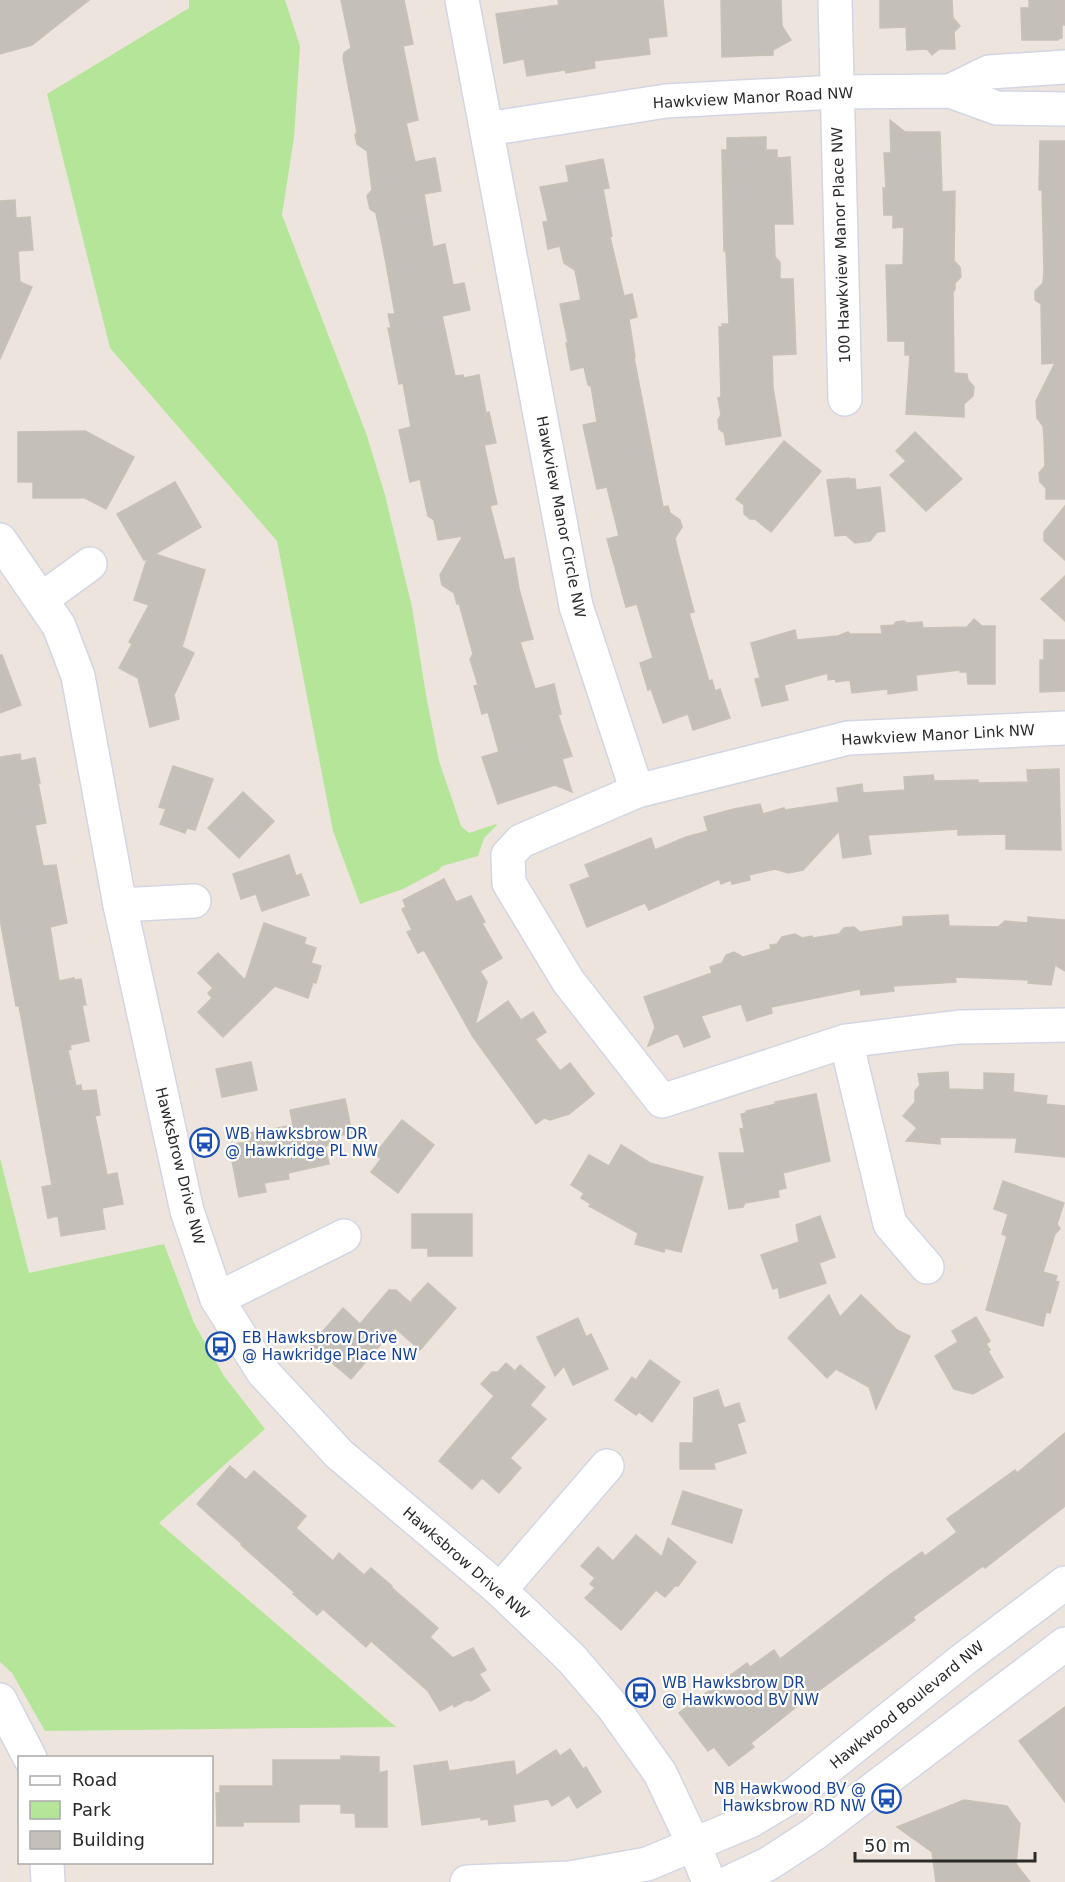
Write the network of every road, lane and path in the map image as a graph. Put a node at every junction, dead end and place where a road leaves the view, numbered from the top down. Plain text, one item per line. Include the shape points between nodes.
1 (462, 0) edge
2 (835, 0) edge
3 (1065, 68) edge
4 (950, 91) junction
5 (836, 92) junction
6 (1065, 109) edge
7 (487, 129) junction
8 (845, 399) dead end
9 (0, 540) edge
10 (90, 564) dead end
11 (42, 599) junction
12 (1065, 728) edge
13 (637, 791) junction
14 (194, 901) dead end
15 (120, 905) junction
16 (1065, 1025) edge
17 (846, 1041) junction
18 (344, 1236) dead end
19 (927, 1267) dead end
20 (217, 1299) junction
21 (607, 1466) dead end
22 (1065, 1583) edge
23 (500, 1590) junction
24 (1065, 1644) edge
25 (0, 1700) edge
26 (29, 1756) edge
27 (694, 1845) junction
28 (47, 1864) edge
29 (48, 1882) edge
30 (467, 1882) edge
31 (709, 1882) edge
32 (730, 1882) edge

1 - 7 street, Hawkview Manor Circle NW
2 - 5 street, 100 Hawkview Manor Place NW
3 - 4 street, Hawkview Manor Road NW via 989,72
4 - 5 street, Hawkview Manor Road NW
4 - 6 street, Hawkview Manor Road NW via 997,108
5 - 7 street, Hawkview Manor Road NW via 666,101
5 - 8 street, 100 Hawkview Manor Place NW
7 - 13 street, Hawkview Manor Circle NW via 576,606
9 - 11 street, Hawksbrow Drive NW
10 - 11 street
11 - 15 street, Hawksbrow Drive NW via 59,626 78,676
12 - 13 street, Hawkview Manor Link NW via 848,738
13 - 17 street via 521,841 508,855 509,883 568,981 662,1101
14 - 15 street
15 - 20 street, Hawksbrow Drive NW via 187,1211
16 - 17 street via 959,1027
17 - 19 street via 890,1224
18 - 20 street
20 - 23 street, Hawksbrow Drive NW via 263,1372 339,1454
21 - 23 street
22 - 27 street, Hawkwood Boulevard NW via 795,1794 750,1821
23 - 27 street, Hawksbrow Drive NW via 571,1658 613,1707 660,1773
24 - 32 street via 814,1834 768,1864
25 - 26 street
27 - 30 street, Hawkwood Boulevard NW via 647,1864 570,1878
27 - 31 street, Hawksbrow Drive NW
28 - 29 street

